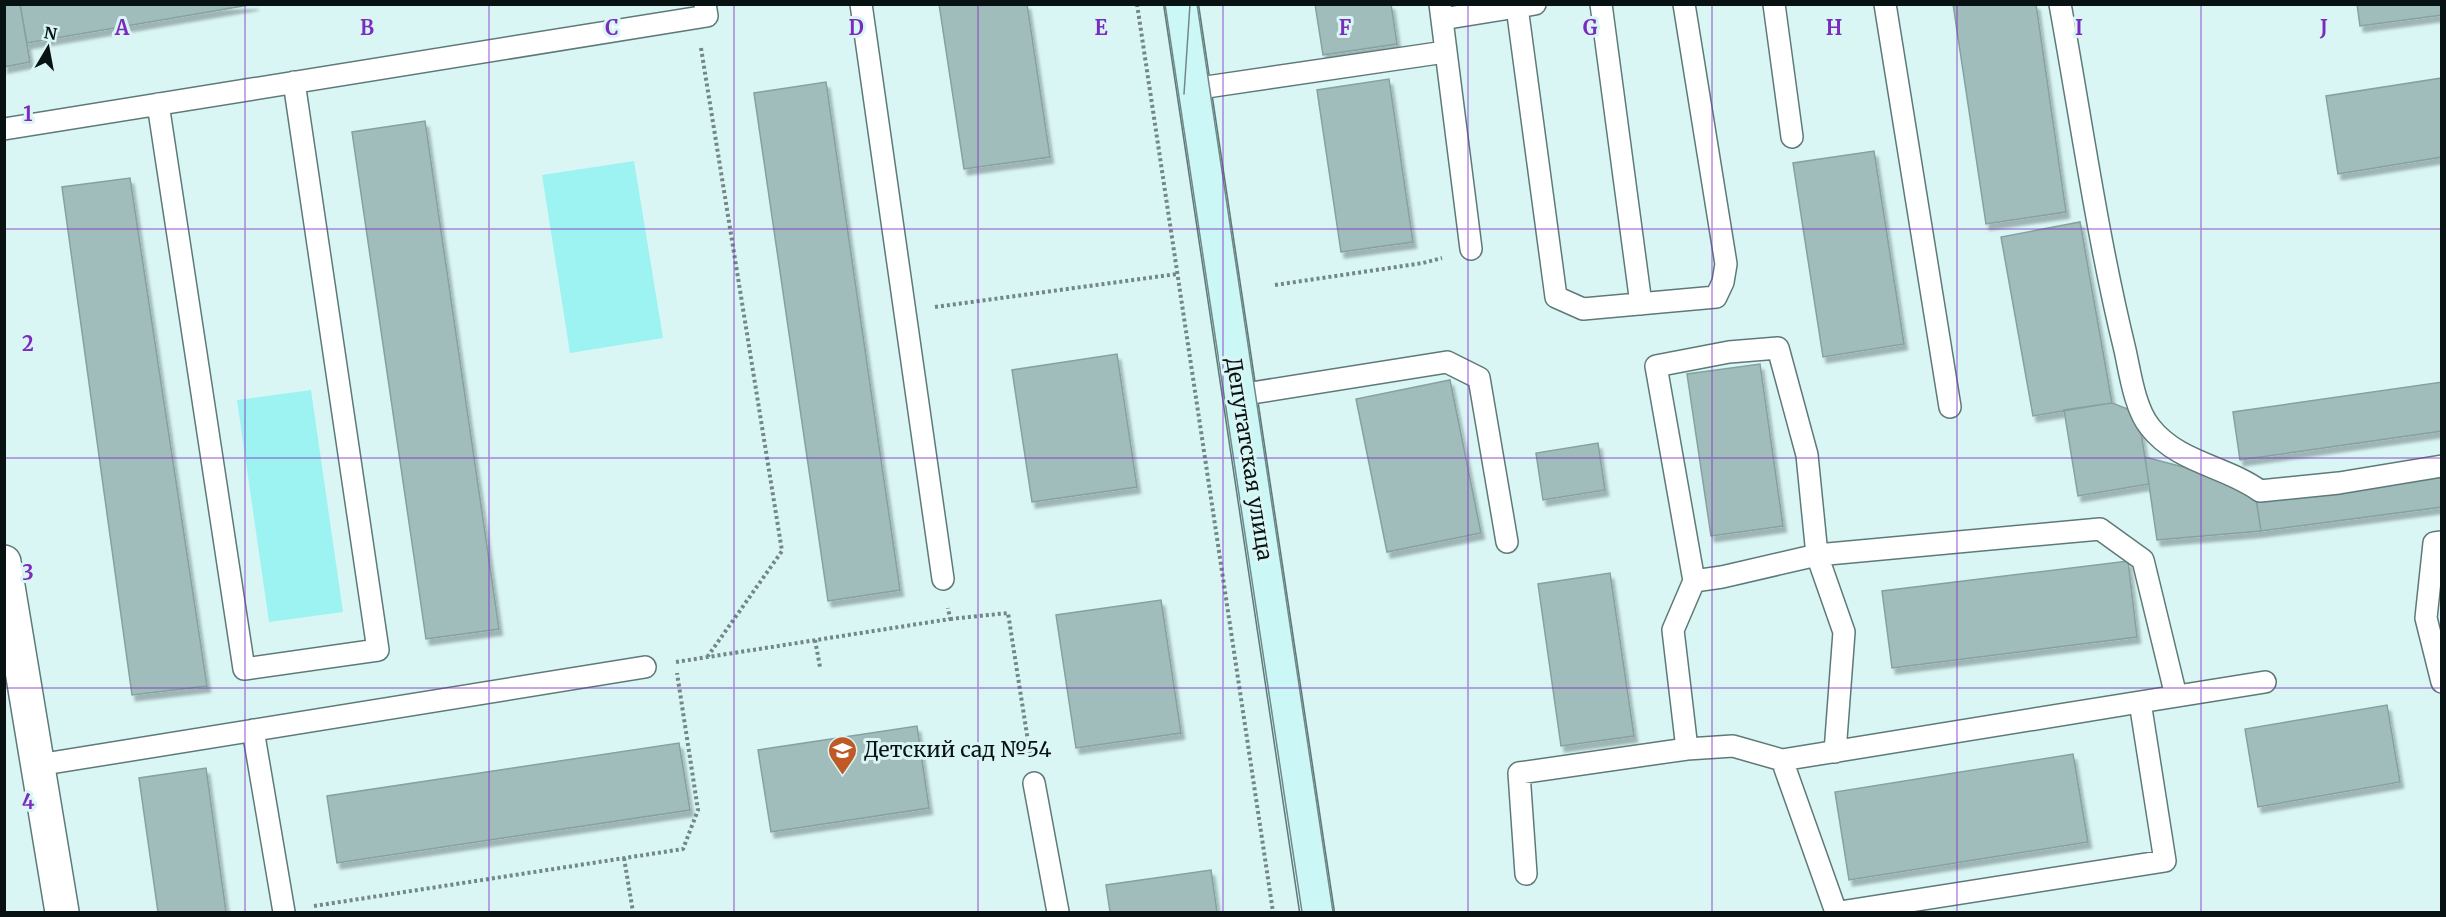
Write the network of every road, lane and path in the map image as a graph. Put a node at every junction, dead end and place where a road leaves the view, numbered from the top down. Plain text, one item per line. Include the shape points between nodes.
1 (861, 4) edge
2 (1137, 4) edge
3 (1181, 4) edge
4 (1601, 4) edge
5 (1684, 4) edge
6 (1774, 4) edge
7 (1885, 4) edge
8 (2060, 4) edge
9 (1526, 6) edge
10 (700, 11) edge
11 (1441, 12) edge
12 (1445, 52) junction
13 (294, 82) junction
14 (1193, 89) junction
15 (158, 104) junction
16 (4, 129) edge
17 (1792, 137) dead end
18 (1471, 249) joint
19 (1177, 274) junction
20 (1275, 285) dead end
21 (1641, 304) junction
22 (904, 311) junction
23 (1239, 395) junction
24 (1950, 407) dead end
25 (2442, 466) edge
26 (1507, 542) dead end
27 (2442, 542) edge
28 (1817, 555) junction
29 (4, 562) edge
30 (942, 579) joint
31 (1694, 581) junction
32 (950, 619) junction
33 (815, 640) junction
34 (708, 656) junction
35 (675, 662) junction
36 (645, 667) joint
37 (820, 667) dead end
38 (2265, 682) dead end
39 (2442, 682) edge
40 (2176, 696) junction
41 (2140, 702) junction
42 (254, 730) junction
43 (1687, 749) junction
44 (1835, 752) junction
45 (1782, 760) junction
46 (38, 765) junction
47 (1034, 783) joint
48 (624, 858) junction
49 (1526, 874) dead end
50 (284, 911) edge
51 (62, 912) edge
52 (633, 912) edge
53 (1058, 912) edge
54 (1273, 912) edge
55 (1317, 912) edge
56 (1838, 912) edge

1 - 22 lane
2 - 19 path
3 - 14 main road, Депутатская улица
4 - 21 lane
5 - 21 lane via 1726,264 1716,297
6 - 17 lane
7 - 24 lane
8 - 25 lane via 2115,308 2136,397 2150,427 2178,451 2260,491
9 - 11 lane
9 - 21 lane via 1556,297 1583,309
10 - 13 lane
10 - 34 path via 782,551
11 - 12 lane
12 - 14 lane
12 - 18 lane
13 - 15 lane
13 - 15 lane via 378,650 244,669
14 - 23 main road, Депутатская улица
15 - 16 lane
18 - 20 path via 1423,263
19 - 22 path
19 - 54 path
22 - 30 lane
23 - 26 lane via 1447,362 1479,378
23 - 55 main road, Депутатская улица
27 - 39 lane via 2434,543 2426,618
28 - 31 lane
28 - 31 lane via 1807,455 1778,348 1729,352 1656,366
28 - 40 lane via 2100,529 2143,560
28 - 44 lane via 1844,632
29 - 46 street
30 - 32 path
31 - 43 lane via 1672,630
32 - 33 path
32 - 47 path via 1008,613
33 - 34 path
33 - 37 path
34 - 35 path
35 - 36 path
35 - 48 path via 698,810 683,849
36 - 42 lane
38 - 40 lane
40 - 41 lane
41 - 44 lane
41 - 56 lane via 2165,861
42 - 46 lane
42 - 50 lane
43 - 45 lane via 1734,746
43 - 49 lane via 1519,772
44 - 45 lane
45 - 56 lane
46 - 51 street
47 - 53 lane
48 - 50 path
48 - 52 path

